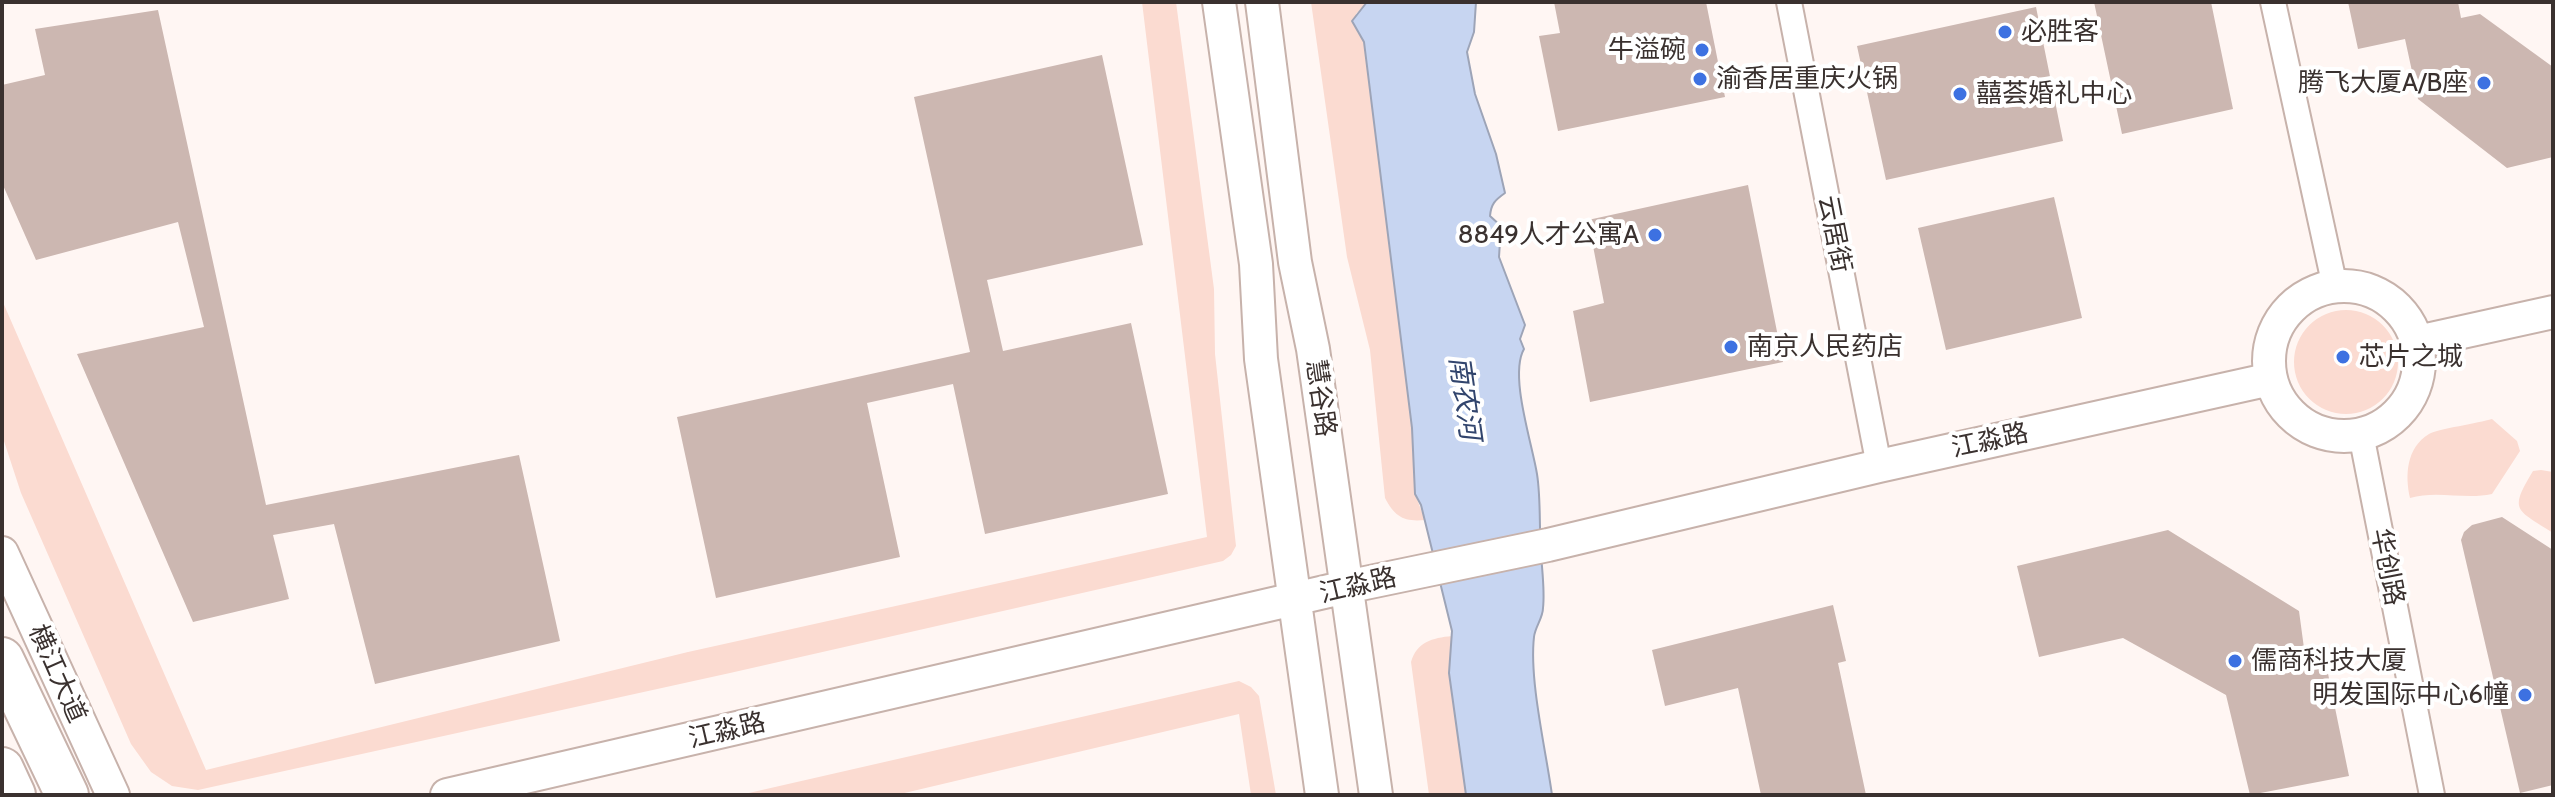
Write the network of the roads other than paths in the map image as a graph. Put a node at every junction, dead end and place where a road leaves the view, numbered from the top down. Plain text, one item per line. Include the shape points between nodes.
1 (1219, 2) edge
2 (1262, 2) edge
3 (1789, 2) edge
4 (2273, 2) edge
5 (2335, 287) junction
6 (2553, 312) edge
7 (2417, 342) junction
8 (2271, 379) junction
9 (2361, 434) junction
10 (1879, 466) junction
11 (2, 553) edge
12 (1346, 587) junction
13 (1295, 600) junction
14 (2, 659) edge
15 (2, 769) edge
16 (14, 795) edge
17 (67, 795) edge
18 (113, 795) edge
19 (447, 795) edge
20 (1322, 795) edge
21 (1376, 795) edge
22 (2432, 795) edge

1 - 13 street, 慧谷路
2 - 12 street, 慧谷路 via 1295,262 1313,349
3 - 10 street, 云居街
4 - 5 street
5 - 7 street via 2365,288 2388,299 2405,316
5 - 8 street via 2314,292 2292,307 2276,328 2269,353
6 - 7 street
7 - 9 street via 2416,384 2405,405 2388,422
8 - 9 street via 2281,403 2299,421 2320,432
8 - 10 street, 江淼路
9 - 22 street, 华创路
10 - 12 street, 江淼路
11 - 18 street, 横江大道
12 - 13 street, 江淼路
12 - 21 street, 慧谷路
13 - 19 street, 江淼路
13 - 20 street, 慧谷路
14 - 17 highway
15 - 16 highway

